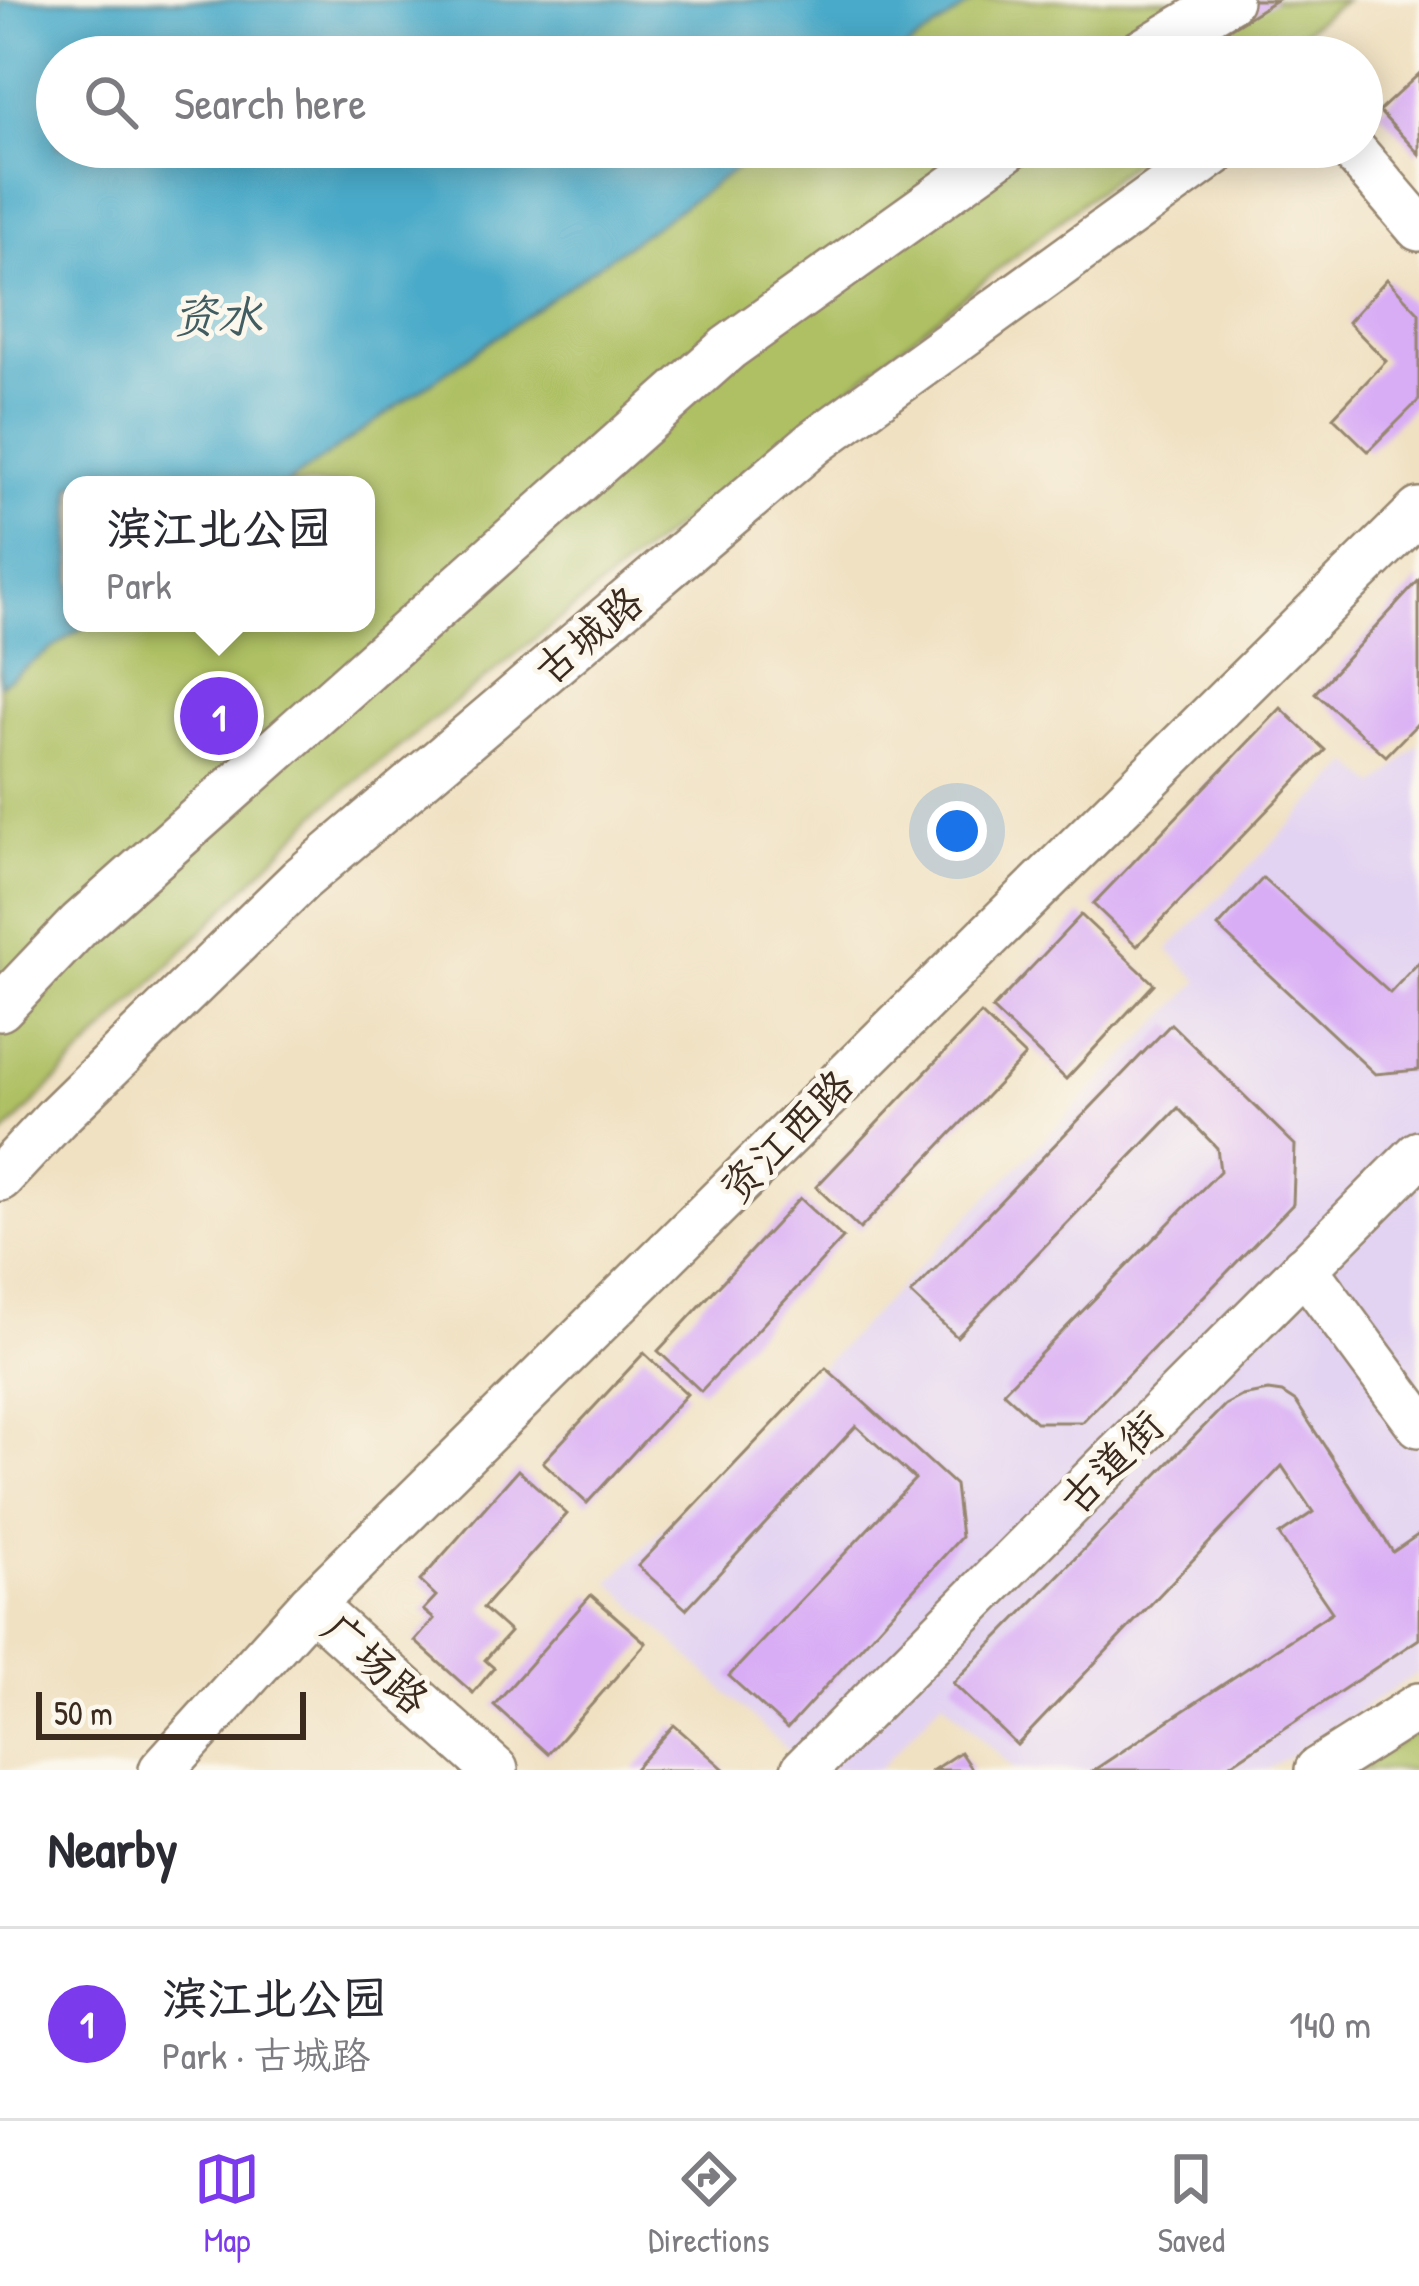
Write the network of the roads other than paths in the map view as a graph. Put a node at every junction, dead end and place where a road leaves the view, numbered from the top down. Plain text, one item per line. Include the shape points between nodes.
1 (1229, 0) edge
2 (1169, 36) edge
3 (980, 168) edge
4 (1193, 168) edge
5 (1368, 168) edge
6 (1419, 228) edge
7 (1419, 512) edge
8 (0, 1008) edge
9 (1419, 1154) edge
10 (0, 1178) edge
11 (1304, 1268) junction
12 (1419, 1424) edge
13 (311, 1604) junction
14 (1419, 1706) edge
15 (162, 1770) edge
16 (495, 1770) edge
17 (804, 1770) edge
18 (1318, 1770) edge

1 - 2 street
3 - 8 street via 728,348 80,924
4 - 10 street, 古城路 via 815,442 300,880
5 - 6 street
7 - 13 street, 资江西路
9 - 11 street, 古道街
11 - 12 street
11 - 17 street, 古道街
13 - 15 street, 资江西路
13 - 16 street, 广场路
14 - 18 street

